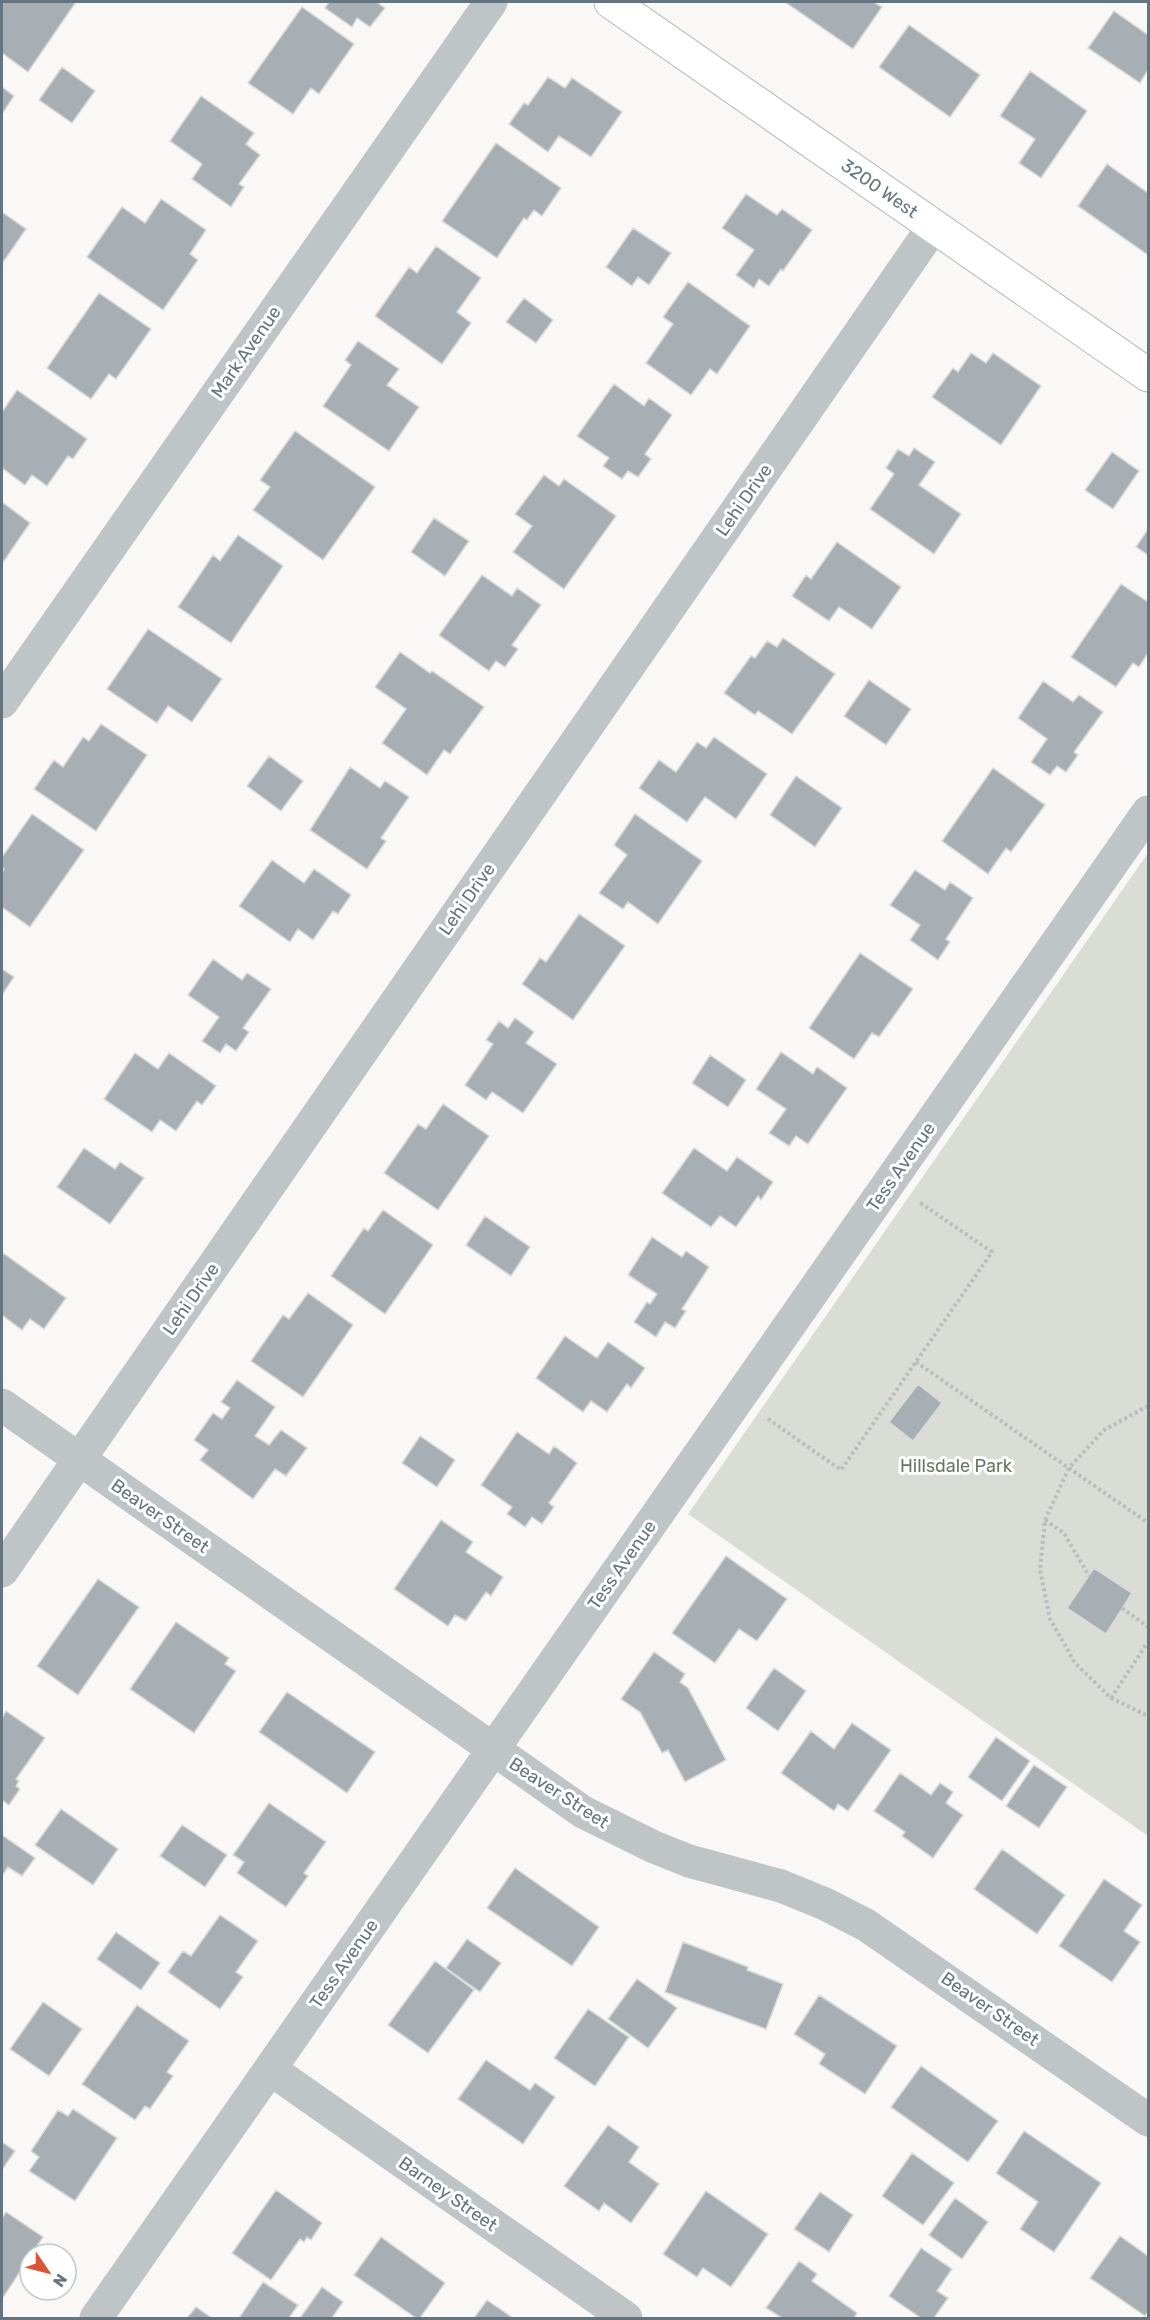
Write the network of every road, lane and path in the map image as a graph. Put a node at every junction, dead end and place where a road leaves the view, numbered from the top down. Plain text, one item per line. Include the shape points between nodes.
1 (491, 2) edge
2 (611, 2) edge
3 (933, 227) junction
4 (1149, 375) edge
5 (2, 702) edge
6 (1149, 812) edge
7 (919, 1202) dead end
8 (916, 1362) junction
9 (2, 1405) edge
10 (1149, 1406) edge
11 (768, 1419) dead end
12 (79, 1459) junction
13 (1069, 1468) junction
14 (1045, 1520) junction
15 (1149, 1523) edge
16 (2, 1571) edge
17 (1089, 1576) dead end
18 (1122, 1608) dead end
19 (1149, 1627) edge
20 (1149, 1642) edge
21 (1111, 1698) junction
22 (1149, 1716) edge
23 (494, 1749) junction
24 (270, 2069) junction
25 (1149, 2120) edge
26 (96, 2319) edge
27 (626, 2319) edge

1 - 5 street, Mark Avenue
2 - 3 main road, 3200 West
3 - 4 main road, 3200 West
3 - 12 street, Lehi Drive
6 - 23 street, Tess Avenue
7 - 8 path via 992,1252
8 - 11 path via 841,1470
8 - 13 path
9 - 12 street, Beaver Street
10 - 13 path via 1104,1430
12 - 16 street, Lehi Drive
12 - 23 street, Beaver Street
13 - 14 path
13 - 15 path
14 - 17 path via 1064,1533
14 - 21 path via 1040,1570 1050,1620 1075,1663
18 - 19 path
20 - 21 path
21 - 22 path
23 - 24 street, Tess Avenue
23 - 25 street, Beaver Street via 583,1812 618,1831 689,1861 781,1886 866,1925
24 - 26 street, Tess Avenue
24 - 27 street, Barney Street

